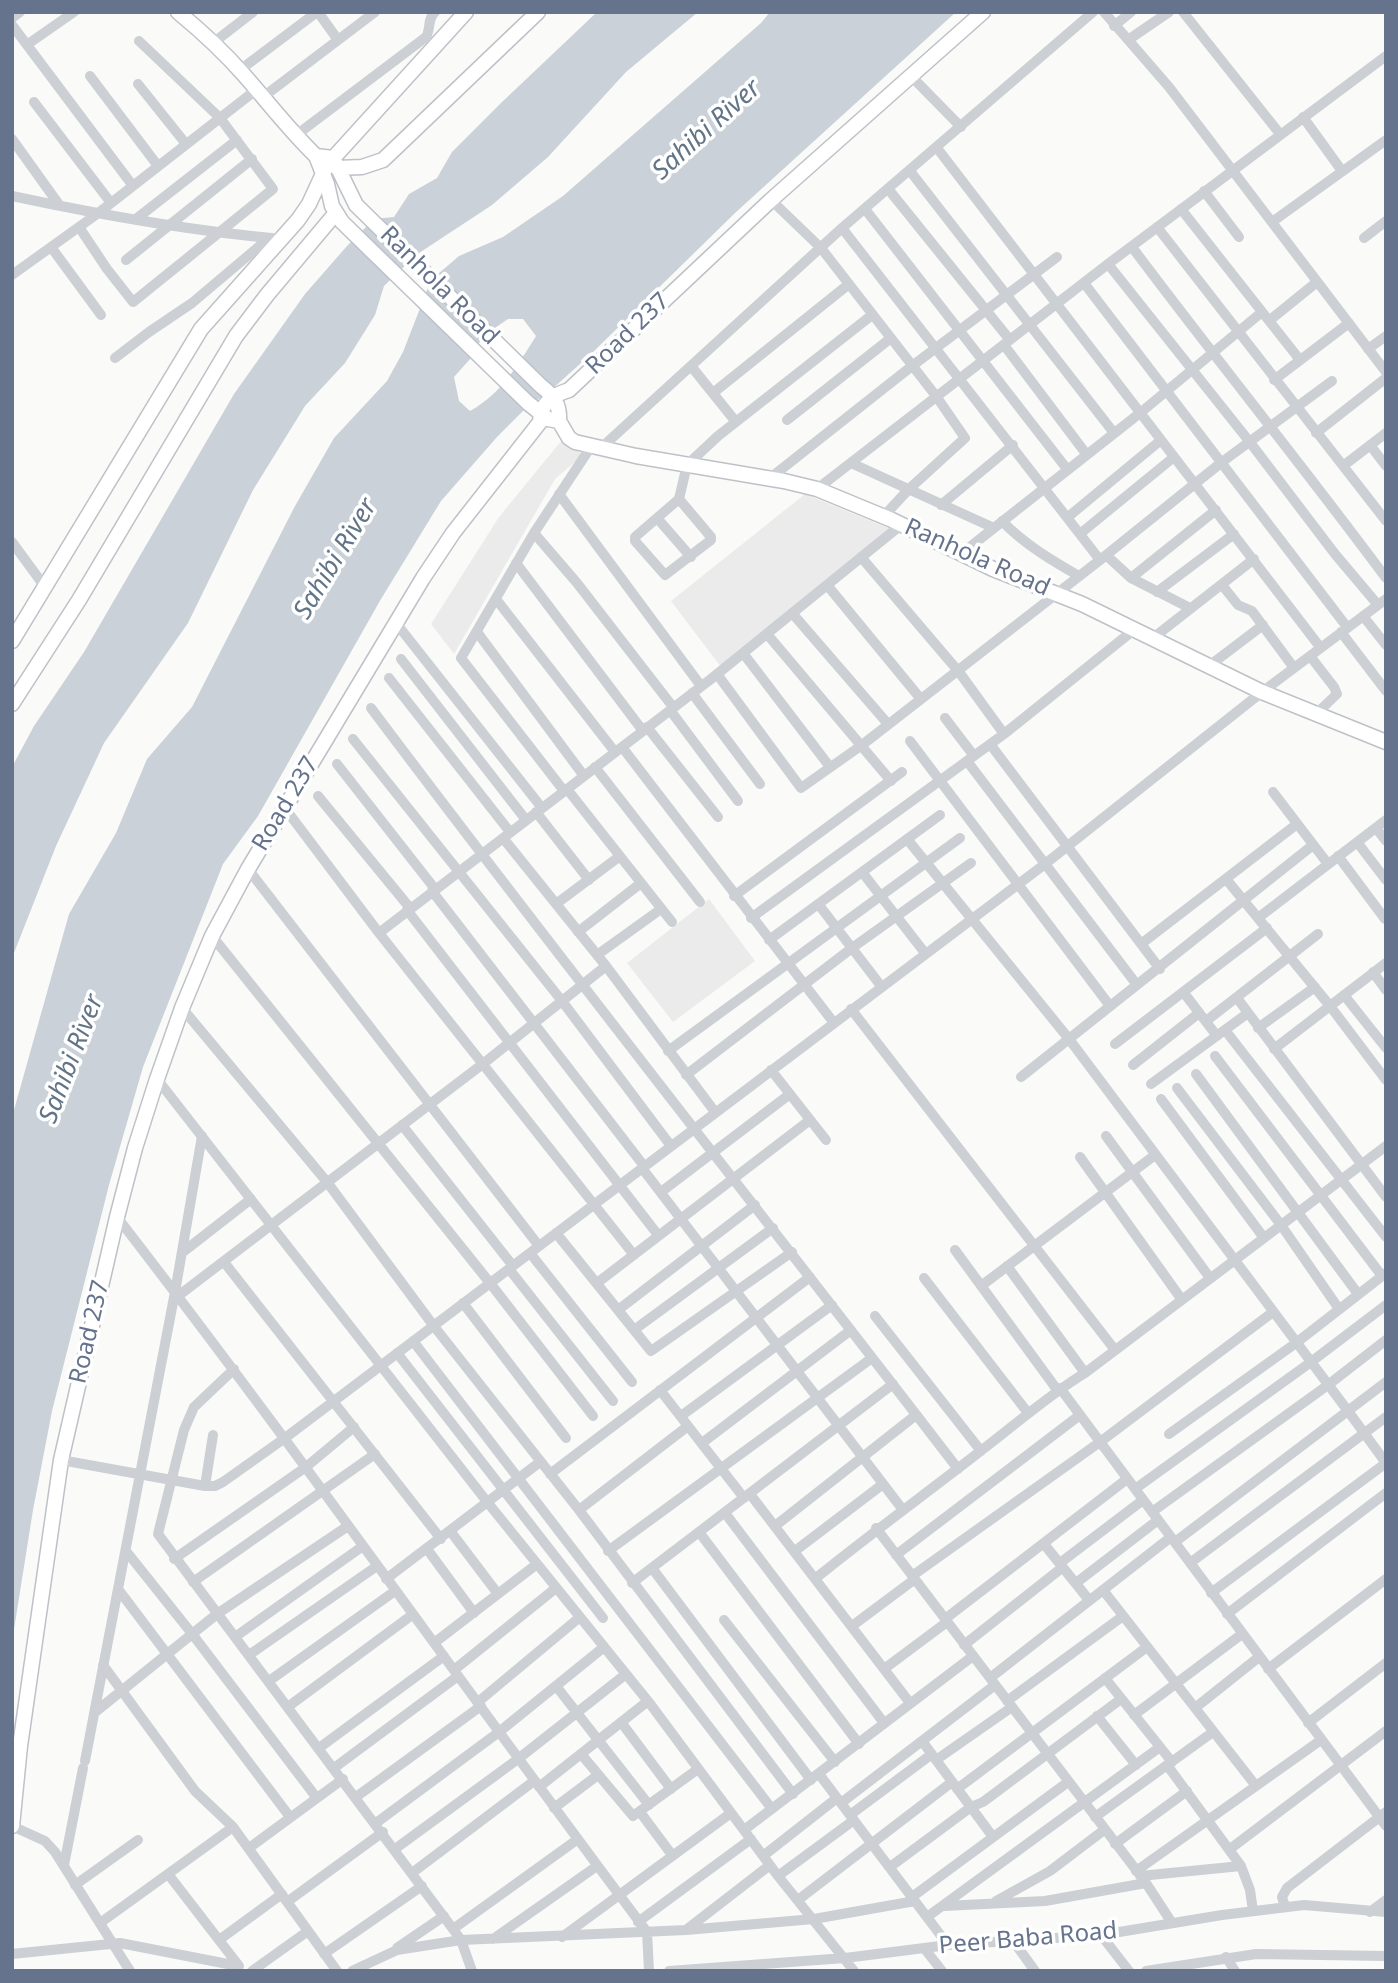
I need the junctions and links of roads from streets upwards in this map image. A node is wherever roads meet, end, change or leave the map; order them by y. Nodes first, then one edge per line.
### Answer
1 (20, 12) edge
2 (74, 12) edge
3 (253, 12) edge
4 (318, 12) edge
5 (375, 12) edge
6 (435, 12) edge
7 (466, 12) edge
8 (538, 12) edge
9 (983, 12) edge
10 (1093, 12) edge
11 (1104, 12) edge
12 (1131, 12) edge
13 (1170, 12) edge
14 (1183, 12) edge
15 (179, 13) edge
16 (12, 18) edge
17 (12, 26) edge
18 (1114, 26) junction
19 (338, 40) junction
20 (1128, 40) junction
21 (139, 41) dead end
22 (213, 43) junction
23 (28, 44) junction
24 (1386, 56) edge
25 (240, 70) junction
26 (90, 76) dead end
27 (911, 76) junction
28 (138, 84) dead end
29 (260, 93) junction
30 (34, 102) dead end
31 (1303, 117) junction
32 (220, 118) junction
33 (961, 127) junction
34 (1280, 134) junction
35 (295, 136) junction
36 (12, 139) edge
37 (237, 140) junction
38 (1386, 140) edge
39 (186, 144) junction
40 (937, 148) junction
41 (316, 156) junction
42 (251, 159) junction
43 (158, 166) junction
44 (1232, 170) junction
45 (910, 171) junction
46 (345, 172) junction
47 (1342, 172) junction
48 (325, 178) junction
49 (132, 186) junction
50 (889, 190) junction
51 (1204, 191) junction
52 (12, 196) edge
53 (771, 200) junction
54 (111, 203) junction
55 (60, 206) junction
56 (865, 209) junction
57 (1181, 209) junction
58 (97, 214) junction
59 (336, 214) junction
60 (136, 219) junction
61 (1386, 221) edge
62 (1272, 222) junction
63 (169, 225) junction
64 (79, 227) junction
65 (842, 228) junction
66 (1157, 228) junction
67 (221, 233) junction
68 (1239, 237) dead end
69 (275, 238) junction
70 (1364, 238) dead end
71 (51, 247) junction
72 (1132, 247) junction
73 (821, 248) junction
74 (1057, 257) dead end
75 (126, 260) dead end
76 (1108, 264) junction
77 (1034, 273) junction
78 (12, 275) edge
79 (1317, 282) junction
80 (1084, 283) junction
81 (849, 284) junction
82 (1006, 294) junction
83 (1057, 303) junction
84 (985, 311) junction
85 (101, 315) dead end
86 (873, 315) junction
87 (1266, 316) junction
88 (1349, 323) junction
89 (1030, 324) junction
90 (960, 331) junction
91 (1238, 332) junction
92 (1386, 336) edge
93 (891, 338) junction
94 (1007, 343) junction
95 (937, 348) junction
96 (1368, 349) junction
97 (1211, 353) junction
98 (115, 358) dead end
99 (1300, 360) junction
100 (982, 361) junction
101 (691, 366) junction
102 (912, 366) junction
103 (1192, 368) junction
104 (1386, 372) edge
105 (961, 378) junction
106 (1386, 378) edge
107 (1274, 380) junction
108 (1332, 381) dead end
109 (1166, 392) junction
110 (713, 393) junction
111 (553, 396) junction
112 (936, 396) junction
113 (534, 408) junction
114 (1297, 408) junction
115 (1140, 413) junction
116 (787, 420) dead end
117 (559, 421) junction
118 (736, 422) junction
119 (1270, 428) junction
120 (1114, 433) junction
121 (1316, 433) junction
122 (1386, 433) edge
123 (1161, 440) junction
124 (1250, 441) junction
125 (1013, 445) junction
126 (1370, 445) junction
127 (597, 447) junction
128 (1087, 455) junction
129 (1174, 457) junction
130 (1222, 462) junction
131 (851, 463) junction
132 (687, 465) junction
133 (1343, 466) junction
134 (1386, 466) edge
135 (1067, 469) junction
136 (769, 479) junction
137 (1195, 483) junction
138 (1045, 487) junction
139 (817, 489) junction
140 (908, 490) junction
141 (559, 494) junction
142 (679, 499) junction
143 (941, 505) junction
144 (1216, 510) junction
145 (883, 517) junction
146 (1068, 517) junction
147 (657, 518) junction
148 (1386, 522) edge
149 (901, 524) junction
150 (998, 524) junction
151 (534, 533) junction
152 (1080, 533) junction
153 (1234, 534) junction
154 (12, 541) edge
155 (961, 554) junction
156 (691, 557) junction
157 (862, 557) junction
158 (1103, 557) junction
159 (1254, 559) junction
160 (516, 564) junction
161 (1079, 576) junction
162 (1130, 578) junction
163 (1386, 578) edge
164 (1222, 584) junction
165 (827, 585) junction
166 (45, 587) junction
167 (1157, 592) junction
168 (1056, 594) junction
169 (496, 599) junction
170 (1382, 602) edge
171 (1190, 608) junction
172 (792, 613) junction
173 (1363, 615) junction
174 (396, 623) junction
175 (1263, 625) junction
176 (1135, 629) junction
177 (1344, 630) junction
178 (477, 632) junction
179 (767, 634) junction
180 (1153, 638) junction
181 (12, 641) edge
182 (1386, 645) edge
183 (1320, 647) junction
184 (743, 653) junction
185 (1310, 656) junction
186 (401, 659) dead end
187 (1209, 666) junction
188 (1294, 668) junction
189 (957, 670) junction
190 (717, 674) junction
191 (389, 678) dead end
192 (702, 686) junction
193 (1386, 691) edge
194 (1262, 692) junction
195 (692, 694) junction
196 (920, 698) junction
197 (12, 704) edge
198 (372, 708) dead end
199 (671, 709) junction
200 (1316, 714) junction
201 (945, 718) dead end
202 (888, 724) junction
203 (645, 729) junction
204 (1004, 734) junction
205 (353, 739) dead end
206 (910, 741) dead end
207 (1386, 742) edge
208 (990, 744) junction
209 (862, 745) junction
210 (618, 750) junction
211 (970, 758) junction
212 (337, 764) dead end
213 (595, 767) junction
214 (830, 767) junction
215 (902, 772) dead end
216 (584, 776) junction
217 (941, 780) junction
218 (891, 781) junction
219 (760, 784) dead end
220 (565, 790) junction
221 (1273, 792) dead end
222 (318, 796) dead end
223 (738, 801) dead end
224 (284, 807) junction
225 (539, 810) junction
226 (940, 816) dead end
227 (718, 817) dead end
228 (526, 820) junction
229 (1386, 820) edge
230 (1297, 824) junction
231 (1376, 828) junction
232 (507, 835) junction
233 (960, 838) dead end
234 (907, 839) junction
235 (1386, 841) edge
236 (1357, 842) junction
237 (1313, 845) junction
238 (1068, 846) junction
239 (481, 854) junction
240 (620, 856) junction
241 (1338, 856) junction
242 (926, 863) junction
243 (971, 863) dead end
244 (1045, 864) junction
245 (1328, 864) junction
246 (247, 869) junction
247 (459, 871) junction
248 (862, 872) junction
249 (1226, 878) junction
250 (589, 880) junction
251 (1386, 880) edge
252 (641, 883) junction
253 (943, 883) junction
254 (1019, 883) junction
255 (433, 890) junction
256 (734, 895) junction
257 (881, 896) junction
258 (1244, 899) junction
259 (699, 902) dead end
260 (556, 904) junction
261 (818, 905) junction
262 (409, 909) junction
263 (661, 909) junction
264 (896, 915) junction
265 (751, 918) junction
266 (1258, 918) junction
267 (972, 919) junction
268 (1385, 919) edge
269 (672, 922) dead end
270 (1267, 928) junction
271 (837, 929) junction
272 (578, 932) junction
273 (379, 933) junction
274 (1318, 934) dead end
275 (212, 936) junction
276 (769, 940) junction
277 (1141, 944) junction
278 (852, 948) junction
279 (925, 953) junction
280 (597, 955) junction
281 (1289, 956) junction
282 (1386, 962) edge
283 (788, 965) junction
284 (606, 966) junction
285 (1160, 969) junction
286 (1373, 972) junction
287 (583, 984) junction
288 (805, 985) junction
289 (1137, 985) junction
290 (881, 986) junction
291 (1315, 987) junction
292 (1386, 990) edge
293 (1184, 993) junction
294 (1344, 995) junction
295 (1237, 998) junction
296 (562, 1001) junction
297 (1110, 1006) junction
298 (1330, 1006) junction
299 (182, 1008) junction
300 (851, 1009) junction
301 (1248, 1013) junction
302 (1202, 1017) junction
303 (534, 1023) junction
304 (834, 1023) junction
305 (1258, 1028) junction
306 (1221, 1033) junction
307 (1069, 1039) junction
308 (509, 1043) junction
309 (1115, 1044) dead end
310 (1386, 1048) edge
311 (1274, 1049) junction
312 (667, 1051) junction
313 (1215, 1056) dead end
314 (484, 1063) junction
315 (1133, 1065) dead end
316 (771, 1070) junction
317 (1196, 1074) dead end
318 (686, 1075) junction
319 (1021, 1077) dead end
320 (157, 1079) junction
321 (1386, 1080) edge
322 (1151, 1084) dead end
323 (1177, 1088) dead end
324 (790, 1094) junction
325 (1161, 1099) dead end
326 (429, 1103) junction
327 (715, 1112) junction
328 (810, 1119) junction
329 (402, 1125) junction
330 (695, 1128) junction
331 (202, 1136) junction
332 (1106, 1136) dead end
333 (826, 1140) dead end
334 (377, 1144) junction
335 (670, 1146) junction
336 (1385, 1147) edge
337 (713, 1152) junction
338 (1155, 1155) junction
339 (1080, 1157) dead end
340 (1361, 1164) junction
341 (643, 1167) junction
342 (1133, 1173) junction
343 (733, 1178) junction
344 (1342, 1179) junction
345 (327, 1182) junction
346 (619, 1185) junction
347 (661, 1192) junction
348 (1107, 1193) junction
349 (1320, 1196) junction
350 (1386, 1198) edge
351 (251, 1199) junction
352 (593, 1205) junction
353 (755, 1205) junction
354 (1299, 1212) junction
355 (117, 1217) junction
356 (681, 1219) junction
357 (1281, 1225) junction
358 (272, 1226) junction
359 (773, 1228) junction
360 (556, 1233) junction
361 (658, 1236) junction
362 (1386, 1237) edge
363 (1264, 1238) junction
364 (1036, 1245) junction
365 (702, 1246) junction
366 (534, 1249) junction
367 (955, 1250) dead end
368 (183, 1252) junction
369 (792, 1252) junction
370 (634, 1255) junction
371 (1234, 1261) junction
372 (224, 1262) junction
373 (1007, 1266) junction
374 (511, 1267) junction
375 (719, 1268) junction
376 (1384, 1275) edge
377 (810, 1277) junction
378 (924, 1278) dead end
379 (1210, 1278) junction
380 (490, 1283) junction
381 (597, 1283) junction
382 (981, 1286) junction
383 (736, 1291) junction
384 (177, 1294) junction
385 (1359, 1294) junction
386 (1182, 1300) junction
387 (463, 1303) junction
388 (1386, 1304) edge
389 (832, 1305) junction
390 (1339, 1309) junction
391 (618, 1310) junction
392 (1273, 1312) junction
393 (875, 1316) dead end
394 (757, 1317) junction
395 (433, 1325) junction
396 (634, 1329) junction
397 (851, 1330) junction
398 (1386, 1340) edge
399 (413, 1341) junction
400 (1296, 1343) junction
401 (777, 1345) junction
402 (1115, 1350) junction
403 (397, 1353) junction
404 (872, 1358) junction
405 (1311, 1362) junction
406 (382, 1365) junction
407 (234, 1369) junction
408 (797, 1371) junction
409 (1085, 1373) junction
410 (632, 1382) dead end
411 (1386, 1382) edge
412 (892, 1384) junction
413 (1328, 1385) junction
414 (660, 1390) junction
415 (1059, 1390) junction
416 (817, 1397) junction
417 (334, 1401) junction
418 (613, 1401) dead end
419 (1348, 1411) junction
420 (1028, 1413) junction
421 (916, 1415) junction
422 (1080, 1415) junction
423 (593, 1416) dead end
424 (1386, 1417) edge
425 (685, 1421) junction
426 (839, 1426) junction
427 (354, 1427) junction
428 (1364, 1433) junction
429 (1169, 1434) dead end
430 (213, 1435) dead end
431 (285, 1438) junction
432 (566, 1438) dead end
433 (1100, 1442) junction
434 (702, 1443) junction
435 (981, 1451) junction
436 (375, 1454) junction
437 (862, 1457) junction
438 (61, 1460) junction
439 (540, 1462) junction
440 (1386, 1463) edge
441 (306, 1466) junction
442 (721, 1468) junction
443 (958, 1469) junction
444 (550, 1474) junction
445 (141, 1475) junction
446 (521, 1479) junction
447 (1127, 1479) junction
448 (173, 1480) junction
449 (883, 1484) junction
450 (205, 1486) junction
451 (1135, 1489) junction
452 (505, 1490) junction
453 (323, 1491) junction
454 (1386, 1493) edge
455 (747, 1496) junction
456 (1143, 1500) junction
457 (488, 1503) junction
458 (579, 1510) junction
459 (903, 1510) junction
460 (725, 1513) junction
461 (1155, 1516) junction
462 (348, 1525) junction
463 (775, 1526) junction
464 (876, 1528) junction
465 (451, 1532) junction
466 (699, 1532) junction
467 (441, 1539) junction
468 (1173, 1539) junction
469 (1044, 1544) junction
470 (363, 1546) junction
471 (427, 1549) junction
472 (126, 1551) junction
473 (608, 1551) junction
474 (795, 1551) junction
475 (896, 1555) junction
476 (174, 1559) junction
477 (1190, 1563) junction
478 (537, 1564) junction
479 (1061, 1565) junction
480 (377, 1566) junction
481 (652, 1569) junction
482 (816, 1578) junction
483 (914, 1578) junction
484 (386, 1579) junction
485 (1386, 1580) edge
486 (193, 1582) junction
487 (632, 1583) junction
488 (1076, 1583) junction
489 (118, 1588) junction
490 (556, 1588) junction
491 (1103, 1590) junction
492 (395, 1591) junction
493 (1212, 1593) junction
494 (498, 1594) junction
495 (1089, 1600) junction
496 (474, 1613) junction
497 (217, 1614) junction
498 (1227, 1614) junction
499 (412, 1615) junction
500 (1123, 1616) junction
501 (580, 1618) junction
502 (603, 1618) dead end
503 (724, 1620) dead end
504 (946, 1620) junction
505 (852, 1626) junction
506 (1242, 1634) junction
507 (193, 1635) junction
508 (234, 1637) junction
509 (434, 1643) junction
510 (964, 1645) junction
511 (604, 1647) junction
512 (1147, 1647) junction
513 (249, 1655) junction
514 (167, 1656) junction
515 (444, 1656) junction
516 (973, 1656) junction
517 (1259, 1657) junction
518 (1386, 1663) edge
519 (103, 1665) junction
520 (1268, 1669) junction
521 (884, 1670) junction
522 (456, 1673) junction
523 (626, 1674) junction
524 (1105, 1678) junction
525 (269, 1681) junction
526 (993, 1682) junction
527 (1176, 1684) junction
528 (556, 1686) junction
529 (122, 1691) junction
530 (1121, 1699) junction
531 (648, 1701) junction
532 (910, 1703) junction
533 (479, 1704) junction
534 (1009, 1704) junction
535 (289, 1706) junction
536 (1195, 1708) junction
537 (578, 1712) junction
538 (94, 1713) junction
539 (1134, 1715) junction
540 (1097, 1716) junction
541 (621, 1722) junction
542 (884, 1723) junction
543 (1308, 1723) junction
544 (1213, 1731) junction
545 (1386, 1731) edge
546 (499, 1732) junction
547 (1032, 1733) junction
548 (599, 1739) junction
549 (1321, 1740) junction
550 (922, 1741) junction
551 (859, 1744) junction
552 (1160, 1747) junction
553 (319, 1748) junction
554 (1047, 1753) junction
555 (581, 1754) junction
556 (934, 1757) junction
557 (518, 1759) junction
558 (835, 1762) junction
559 (1169, 1763) junction
560 (1136, 1765) junction
561 (1341, 1766) junction
562 (334, 1768) junction
563 (698, 1769) junction
564 (598, 1775) junction
565 (815, 1777) junction
566 (342, 1779) junction
567 (1068, 1782) junction
568 (536, 1784) junction
569 (954, 1785) junction
570 (1256, 1786) junction
571 (671, 1789) junction
572 (1187, 1791) junction
573 (793, 1794) junction
574 (316, 1797) junction
575 (356, 1797) junction
576 (839, 1801) junction
577 (1085, 1803) junction
578 (971, 1807) junction
579 (554, 1808) junction
580 (645, 1809) junction
581 (772, 1809) junction
582 (731, 1813) junction
583 (290, 1817) junction
584 (1095, 1817) junction
585 (852, 1818) junction
586 (1383, 1818) edge
587 (1209, 1819) junction
588 (12, 1826) edge
589 (233, 1827) junction
590 (379, 1828) junction
591 (1104, 1830) junction
592 (747, 1835) junction
593 (993, 1837) junction
594 (578, 1839) junction
595 (138, 1840) dead end
596 (872, 1844) junction
597 (1115, 1844) junction
598 (249, 1849) junction
599 (395, 1849) junction
600 (1230, 1849) junction
601 (673, 1855) junction
602 (767, 1860) junction
603 (64, 1865) junction
604 (597, 1866) junction
605 (1241, 1866) junction
606 (890, 1867) junction
607 (412, 1873) junction
608 (168, 1874) junction
609 (778, 1877) junction
610 (1140, 1877) junction
611 (75, 1885) junction
612 (422, 1886) junction
613 (618, 1894) junction
614 (284, 1898) junction
615 (913, 1899) junction
616 (798, 1900) junction
617 (1386, 1900) edge
618 (994, 1902) junction
619 (943, 1906) junction
620 (1284, 1907) junction
621 (1253, 1911) junction
622 (1370, 1912) junction
623 (1386, 1912) edge
624 (444, 1916) junction
625 (927, 1917) junction
626 (814, 1919) junction
627 (638, 1922) junction
628 (100, 1923) junction
629 (1172, 1923) junction
630 (453, 1929) junction
631 (686, 1930) junction
632 (308, 1931) junction
633 (646, 1933) junction
634 (1101, 1935) junction
635 (562, 1937) junction
636 (493, 1939) junction
637 (219, 1940) junction
638 (461, 1940) junction
639 (1014, 1942) junction
640 (113, 1944) junction
641 (948, 1945) junction
642 (925, 1948) junction
643 (12, 1954) edge
644 (324, 1954) junction
645 (386, 1955) junction
646 (1386, 1956) edge
647 (1226, 1957) junction
648 (845, 1958) junction
649 (794, 1961) junction
650 (1212, 1961) junction
651 (771, 1967) edge
652 (240, 1968) edge
653 (726, 1968) edge
654 (687, 1970) edge
655 (130, 1971) edge
656 (252, 1971) edge
657 (337, 1971) edge
658 (352, 1971) edge
659 (472, 1971) edge
660 (649, 1971) edge
661 (669, 1971) edge
662 (802, 1971) edge
663 (855, 1971) edge
664 (942, 1971) edge
665 (1035, 1971) edge
666 (1129, 1971) edge
667 (1146, 1971) edge
668 (1198, 1971) edge
669 (1235, 1971) edge

1 - 16 street
2 - 23 street
3 - 22 street
4 - 19 street
4 - 25 street
5 - 19 street
6 - 35 street
7 - 46 street
8 - 46 street
9 - 27 street, Road 237
10 - 33 street
11 - 18 street
12 - 18 street
13 - 20 street
14 - 34 street
15 - 22 street
17 - 23 street
18 - 20 street
19 - 29 street
20 - 44 street
21 - 32 street
22 - 25 street
23 - 49 street
24 - 31 street
25 - 29 street
26 - 43 street
27 - 33 street
27 - 53 street, Road 237
28 - 39 street
29 - 32 street
29 - 35 street
30 - 54 street
31 - 34 street
31 - 47 street
32 - 37 street
32 - 39 street
33 - 40 street
34 - 44 street
35 - 41 street
36 - 55 street
37 - 42 street
37 - 60 street
38 - 47 street
39 - 43 street
40 - 45 street
40 - 77 street
41 - 46 street
41 - 48 street
42 - 63 street
42 - 67 street
43 - 49 street
44 - 51 street
44 - 62 street
45 - 50 street
45 - 82 street
46 - 48 street
46 - 111 street, Ranhola Road
47 - 62 street
48 - 59 street
48 - 69 street
49 - 54 street
50 - 56 street
50 - 84 street
51 - 57 street
51 - 68 street
52 - 55 street
53 - 73 street
53 - 111 street, Road 237
54 - 58 street
55 - 58 street
56 - 65 street
56 - 90 street
57 - 66 street
57 - 87 street
58 - 60 street
58 - 64 street
59 - 113 street, Ranhola Road
59 - 197 street
60 - 63 street
61 - 70 street
62 - 79 street
63 - 67 street
63 - 75 street
64 - 67 street
64 - 71 street
65 - 73 street
65 - 95 street
66 - 72 street
66 - 91 street
67 - 69 street
69 - 98 street
69 - 166 street
71 - 78 street
71 - 85 street
72 - 76 street
72 - 97 street
73 - 81 street
73 - 101 street
74 - 77 street
76 - 80 street
76 - 103 street
77 - 82 street
77 - 83 street
79 - 87 street
79 - 88 street
80 - 83 street
80 - 109 street
81 - 86 street
81 - 110 street
82 - 84 street
82 - 89 street
83 - 89 street
83 - 115 street
84 - 90 street
84 - 94 street
86 - 93 street
86 - 118 street
87 - 91 street
87 - 99 street
88 - 96 street
88 - 99 street
89 - 94 street
89 - 120 street
90 - 95 street
90 - 100 street
91 - 97 street
91 - 107 street
92 - 96 street
93 - 102 street
93 - 116 street
94 - 100 street
94 - 128 street
95 - 102 street
95 - 105 street
96 - 104 street
97 - 103 street
97 - 119 street
99 - 107 street
100 - 105 street
100 - 135 street
101 - 110 street
101 - 127 street
102 - 112 street
102 - 136 street
103 - 109 street
103 - 124 street
105 - 112 street
105 - 125 street
106 - 121 street
107 - 114 street
108 - 114 street
109 - 115 street
109 - 130 street
110 - 118 street
111 - 113 street, Road 237
111 - 117 street
112 - 131 street
112 - 140 street
113 - 117 street, Ranhola Road
113 - 174 street, Road 237
114 - 119 street
114 - 121 street
115 - 120 street
115 - 123 street
117 - 127 street, Ranhola Road
118 - 132 street
119 - 124 street
119 - 163 street
120 - 128 street
121 - 133 street
122 - 126 street
123 - 129 street
123 - 146 street
124 - 130 street
124 - 170 street
125 - 138 street
125 - 143 street
126 - 133 street
126 - 134 street
127 - 132 street, Ranhola Road
127 - 141 street
128 - 135 street
129 - 137 street
129 - 152 street
130 - 137 street
130 - 177 street
131 - 139 street
131 - 140 street
132 - 136 street, Ranhola Road
132 - 142 street
133 - 148 street
135 - 138 street
136 - 139 street, Ranhola Road
137 - 144 street
137 - 158 street
138 - 146 street
138 - 150 street
139 - 145 street, Ranhola Road
140 - 143 street
140 - 145 street
141 - 151 street
141 - 192 street
142 - 147 street
142 - 156 street
143 - 150 street
144 - 153 street
144 - 162 street
145 - 149 street, Ranhola Road
146 - 152 street
147 - 156 street
147 - 156 street
149 - 155 street, Ranhola Road
149 - 157 street
150 - 155 street
150 - 161 street
151 - 160 street
151 - 199 street
152 - 158 street
153 - 159 street
153 - 167 street
154 - 166 street
155 - 168 street, Ranhola Road
157 - 165 street
157 - 189 street
158 - 161 street
158 - 162 street
159 - 164 street
159 - 183 street
160 - 169 street
160 - 203 street
161 - 168 street
162 - 167 street
164 - 171 street
164 - 175 street
165 - 172 street
165 - 196 street
166 - 181 street
167 - 171 street
168 - 176 street, Ranhola Road
168 - 189 street
169 - 178 street
169 - 210 street
170 - 173 street
171 - 180 street
172 - 179 street
172 - 202 street
173 - 177 street
173 - 182 street
174 - 224 street, Road 237
174 - 225 street
175 - 187 street
175 - 188 street
176 - 180 street, Ranhola Road
176 - 204 street
177 - 183 street
177 - 193 street
178 - 216 street
178 - 220 street
179 - 184 street
179 - 209 street
180 - 187 street, Ranhola Road
183 - 185 street
184 - 190 street
184 - 214 street
185 - 188 street
185 - 200 street
186 - 228 street
187 - 194 street, Ranhola Road
188 - 194 street
189 - 196 street
189 - 204 street
190 - 192 street
190 - 214 street
191 - 232 street
192 - 195 street
194 - 200 street, Ranhola Road
194 - 238 street
195 - 199 street
195 - 219 street
196 - 202 street
198 - 239 street
199 - 203 street
199 - 223 street
200 - 207 street, Ranhola Road
201 - 211 street
202 - 209 street
203 - 210 street
203 - 227 street
204 - 208 street
205 - 247 street
206 - 217 street
208 - 211 street
208 - 238 street
209 - 214 street
209 - 218 street
210 - 213 street
210 - 256 street
211 - 217 street
211 - 244 street
212 - 255 street
213 - 216 street
213 - 259 street
215 - 218 street
216 - 220 street
217 - 254 street
217 - 265 street
218 - 256 street
220 - 225 street
220 - 240 street
221 - 230 street
222 - 262 street
224 - 246 street, Road 237
224 - 273 street
225 - 228 street
225 - 250 street
226 - 234 street
228 - 232 street
229 - 231 street
230 - 237 street
230 - 249 street
231 - 235 street
231 - 236 street
232 - 239 street
232 - 260 street
233 - 242 street
234 - 242 street
234 - 248 street
236 - 241 street
236 - 251 street
237 - 245 street
237 - 258 street
238 - 244 street
238 - 277 street
239 - 247 street
239 - 287 street
240 - 250 street
240 - 252 street
241 - 245 street
241 - 268 street
242 - 253 street
242 - 257 street
243 - 253 street
244 - 254 street
244 - 289 street
245 - 266 street
246 - 275 street, Road 237
246 - 326 street
247 - 255 street
247 - 296 street
248 - 257 street
248 - 261 street
249 - 258 street
249 - 277 street
250 - 260 street
252 - 263 street
252 - 272 street
253 - 264 street
253 - 267 street
254 - 267 street
254 - 297 street
255 - 262 street
255 - 303 street
256 - 265 street
257 - 264 street
257 - 271 street
258 - 266 street
258 - 285 street
260 - 272 street
261 - 271 street
261 - 276 street
262 - 273 street
262 - 308 street
263 - 269 street
263 - 280 street
264 - 278 street
264 - 279 street
265 - 276 street
266 - 270 street
267 - 279 street
267 - 307 street
270 - 281 street
270 - 293 street
271 - 278 street
271 - 283 street
272 - 280 street
273 - 314 street
274 - 281 street
275 - 299 street, Road 237
275 - 334 street
276 - 283 street
277 - 285 street
278 - 288 street
278 - 290 street
279 - 290 street
280 - 284 street
281 - 291 street
281 - 295 street
282 - 286 street
283 - 288 street
283 - 312 street
284 - 287 street
284 - 312 street
285 - 289 street
286 - 292 street
286 - 294 street
287 - 296 street
287 - 330 street
288 - 304 street
288 - 318 street
289 - 297 street
290 - 300 street
291 - 298 street
291 - 305 street
293 - 302 street
293 - 309 street
294 - 298 street
294 - 310 street
295 - 301 street
295 - 302 street
296 - 303 street
296 - 335 street
297 - 307 street
298 - 311 street
298 - 321 street
299 - 320 street, Road 237
299 - 345 street
300 - 304 street
300 - 364 street
301 - 305 street
301 - 306 street
302 - 306 street
302 - 315 street
303 - 308 street
303 - 341 street
304 - 316 street
305 - 311 street
306 - 322 street
306 - 344 street
307 - 319 street
307 - 338 street
308 - 314 street
308 - 346 street
311 - 340 street
312 - 318 street
313 - 349 street
314 - 326 street
314 - 352 street
316 - 324 street
316 - 327 street
317 - 354 street
318 - 327 street
320 - 331 street
320 - 355 street, Road 237
323 - 357 street
324 - 328 street
324 - 337 street
325 - 363 street
326 - 329 street
326 - 366 street
327 - 330 street
328 - 333 street
328 - 343 street
329 - 334 street
329 - 374 street
330 - 335 street
330 - 337 street
331 - 351 street
331 - 368 street
332 - 342 street
334 - 345 street
334 - 380 street
335 - 341 street
336 - 340 street
337 - 343 street
337 - 347 street
338 - 342 street
338 - 371 street
339 - 348 street
340 - 344 street
340 - 350 street
341 - 346 street
341 - 347 street
342 - 348 street
342 - 379 street
343 - 353 street
343 - 356 street
344 - 349 street
344 - 362 street
345 - 358 street
345 - 395 street
346 - 352 street
346 - 361 street
347 - 356 street
348 - 364 street
348 - 386 street
349 - 354 street
349 - 376 street
351 - 358 street
351 - 368 street
352 - 360 street
352 - 370 street
353 - 359 street
353 - 365 street
354 - 357 street
354 - 385 street
355 - 384 street
355 - 438 street, Road 237
356 - 361 street
356 - 365 street
357 - 363 street
357 - 390 street
358 - 372 street
358 - 406 street
359 - 369 street
359 - 375 street
360 - 366 street
360 - 381 street
361 - 370 street
363 - 371 street
364 - 373 street
364 - 402 street
365 - 375 street
365 - 391 street
366 - 374 street
366 - 410 street
367 - 382 street
368 - 384 street
369 - 377 street
369 - 383 street
370 - 381 street
371 - 379 street
371 - 392 street
372 - 384 street
372 - 417 street
373 - 382 street
373 - 409 street
374 - 380 street
374 - 418 street
375 - 383 street
375 - 396 street
376 - 385 street
377 - 389 street
377 - 394 street
378 - 420 street
379 - 386 street
380 - 387 street
380 - 423 street
381 - 391 street
382 - 415 street
383 - 394 street
383 - 396 street
384 - 407 street
384 - 445 street
385 - 390 street
386 - 402 street
387 - 395 street
387 - 432 street
388 - 405 street
389 - 397 street
389 - 401 street
390 - 400 street
391 - 396 street
392 - 400 street
392 - 433 street
393 - 435 street
394 - 401 street
394 - 414 street
395 - 399 street
395 - 439 street
397 - 404 street
397 - 408 street
398 - 413 street
399 - 403 street
399 - 446 street
400 - 405 street
400 - 429 street
401 - 408 street
401 - 425 street
402 - 409 street
403 - 406 street
403 - 452 street
404 - 412 street
404 - 416 street
405 - 413 street
405 - 451 street
406 - 417 street
406 - 457 street
407 - 431 street
407 - 448 street
408 - 416 street
408 - 434 street
409 - 415 street
411 - 419 street
412 - 421 street
412 - 426 street
413 - 419 street
413 - 461 street
414 - 425 street
414 - 444 street
415 - 420 street
415 - 422 street
416 - 426 street
416 - 442 street
417 - 427 street
417 - 431 street
419 - 428 street
419 - 468 street
420 - 435 street
421 - 437 street
421 - 443 street
422 - 433 street
422 - 475 street
424 - 428 street
425 - 434 street
425 - 458 street
426 - 437 street
426 - 455 street
427 - 436 street
427 - 441 street
428 - 440 street
428 - 477 street
430 - 450 street
431 - 441 street
431 - 450 street
433 - 447 street
433 - 483 street
434 - 442 street
435 - 443 street
436 - 453 street
436 - 467 street
437 - 449 street
437 - 463 street
438 - 445 street
438 - 588 street, Road 237
439 - 444 street
439 - 446 street
440 - 493 street
441 - 453 street
441 - 476 street
442 - 455 street
442 - 473 street
443 - 459 street
444 - 458 street
445 - 448 street
445 - 472 street
446 - 452 street
446 - 581 street
447 - 451 street
447 - 469 street
448 - 450 street
448 - 476 street
449 - 459 street
449 - 474 street
451 - 456 street
452 - 457 street
452 - 502 street
453 - 462 street
453 - 486 street
454 - 498 street
455 - 460 street
455 - 463 street
456 - 461 street
456 - 479 street
457 - 465 street
457 - 478 street
458 - 473 street
459 - 464 street
460 - 466 street
460 - 542 street
461 - 468 street
461 - 488 street
462 - 470 street
462 - 497 street
463 - 474 street
464 - 475 street
464 - 482 street
465 - 467 street
465 - 494 street
466 - 481 street
466 - 551 street
467 - 471 street
468 - 477 street
468 - 491 street
469 - 479 street
469 - 504 street
470 - 480 street
470 - 508 street
471 - 484 street
471 - 496 street
472 - 489 street
472 - 507 street
473 - 487 street
474 - 482 street
475 - 483 street
476 - 486 street
477 - 493 street
478 - 490 street
478 - 494 street
479 - 488 street
479 - 510 street
480 - 484 street
480 - 513 street
481 - 487 street
481 - 565 street
482 - 505 street
483 - 504 street
483 - 505 street
484 - 492 street
485 - 520 street
486 - 497 street
487 - 573 street
488 - 495 street
489 - 514 street
489 - 519 street
490 - 501 street
490 - 522 street
491 - 495 street
491 - 500 street
492 - 499 street
492 - 525 street
493 - 498 street
494 - 496 street
495 - 526 street
496 - 509 street
497 - 507 street
497 - 508 street
498 - 506 street
499 - 509 street
499 - 535 street
500 - 512 street
500 - 534 street
501 - 511 street
501 - 533 street
503 - 558 street
504 - 510 street
504 - 521 street
505 - 521 street
506 - 517 street
506 - 527 street
507 - 514 street
507 - 574 street
508 - 513 street
509 - 515 street
510 - 516 street
511 - 523 street
511 - 528 street
512 - 524 street
512 - 527 street
513 - 525 street
514 - 529 street
514 - 583 street
515 - 522 street
515 - 553 street
516 - 526 street
516 - 532 street
517 - 520 street
517 - 536 street
518 - 543 street
519 - 529 street
519 - 538 street
520 - 543 street
521 - 532 street
522 - 533 street
522 - 562 street
523 - 531 street
523 - 537 street
524 - 530 street
524 - 547 street
525 - 535 street
526 - 534 street
526 - 550 street
527 - 536 street
527 - 539 street
528 - 537 street
528 - 546 street
529 - 538 street
529 - 589 street
530 - 539 street
530 - 540 street
531 - 541 street
531 - 563 street
532 - 542 street
533 - 546 street
533 - 575 street
534 - 547 street
534 - 556 street
535 - 553 street
536 - 544 street
537 - 548 street
537 - 557 street
538 - 603 street
539 - 552 street
540 - 554 street
540 - 560 street
541 - 548 street
541 - 571 street
542 - 551 street
543 - 549 street
544 - 559 street
544 - 570 street
545 - 561 street
546 - 557 street
546 - 590 street
547 - 554 street
547 - 569 street
548 - 555 street
548 - 580 street
549 - 561 street
549 - 570 street
550 - 556 street
550 - 576 street
551 - 558 street
552 - 559 street
552 - 560 street
553 - 562 street
554 - 567 street
554 - 578 street
555 - 564 street
555 - 568 street
556 - 569 street
556 - 585 street
557 - 568 street
557 - 599 street
558 - 565 street
559 - 572 street
559 - 584 street
560 - 577 street
561 - 586 street
561 - 600 street
562 - 566 street
563 - 571 street
563 - 582 street
564 - 579 street
564 - 580 street
565 - 573 street
565 - 576 street
566 - 574 street
566 - 575 street
567 - 577 street
567 - 593 street
568 - 579 street
568 - 607 street
569 - 578 street
569 - 596 street
570 - 587 street
571 - 580 street
572 - 587 street
572 - 597 street
573 - 581 street
574 - 583 street
575 - 590 street
576 - 585 street
576 - 602 street
577 - 584 street
577 - 619 street
578 - 593 street
578 - 606 street
579 - 594 street
580 - 601 street
581 - 592 street
582 - 592 street
582 - 601 street
583 - 598 street
584 - 591 street
585 - 596 street
585 - 609 street
586 - 620 street
587 - 600 street
587 - 610 street
588 - 603 street
589 - 598 street
589 - 608 street
590 - 599 street
590 - 614 street
591 - 597 street
591 - 618 street
592 - 602 street
592 - 627 street
593 - 615 street
594 - 604 street
594 - 630 street
595 - 611 street
596 - 606 street
596 - 616 street
597 - 610 street
598 - 614 street
599 - 607 street
600 - 605 street
601 - 613 street
602 - 609 street
602 - 631 street
603 - 611 street
604 - 613 street
604 - 636 street
605 - 610 street
605 - 621 street
606 - 615 street
607 - 612 street
608 - 628 street
608 - 637 street
609 - 616 street
610 - 618 street
610 - 629 street
611 - 628 street
612 - 624 street
612 - 644 street
613 - 627 street
613 - 635 street
614 - 632 street
614 - 637 street
615 - 625 street
615 - 626 street
616 - 626 street
617 - 622 street
618 - 619 street
619 - 625 street
620 - 621 street, Peer Baba Road
620 - 622 street, Peer Baba Road
621 - 629 street, Peer Baba Road
622 - 623 street, Peer Baba Road
624 - 630 street
624 - 645 street
625 - 641 street
626 - 631 street
626 - 648 street
627 - 633 street
628 - 640 street
629 - 634 street, Peer Baba Road
630 - 638 street
631 - 633 street
632 - 644 street
632 - 656 street
633 - 635 street
633 - 660 street
634 - 639 street, Peer Baba Road
634 - 666 street
635 - 636 street
636 - 638 street
637 - 652 street
638 - 645 street
638 - 659 street
639 - 641 street, Peer Baba Road
639 - 665 street
640 - 643 street
640 - 652 street
640 - 655 street
641 - 642 street, Peer Baba Road
642 - 648 street, Peer Baba Road
642 - 664 street
644 - 657 street
645 - 658 street
646 - 647 street
647 - 650 street
647 - 669 street
648 - 649 street, Peer Baba Road
648 - 663 street
649 - 651 street, Peer Baba Road
649 - 662 street
650 - 667 street
650 - 668 street
651 - 653 street, Peer Baba Road
653 - 654 street, Peer Baba Road
654 - 661 street, Peer Baba Road

